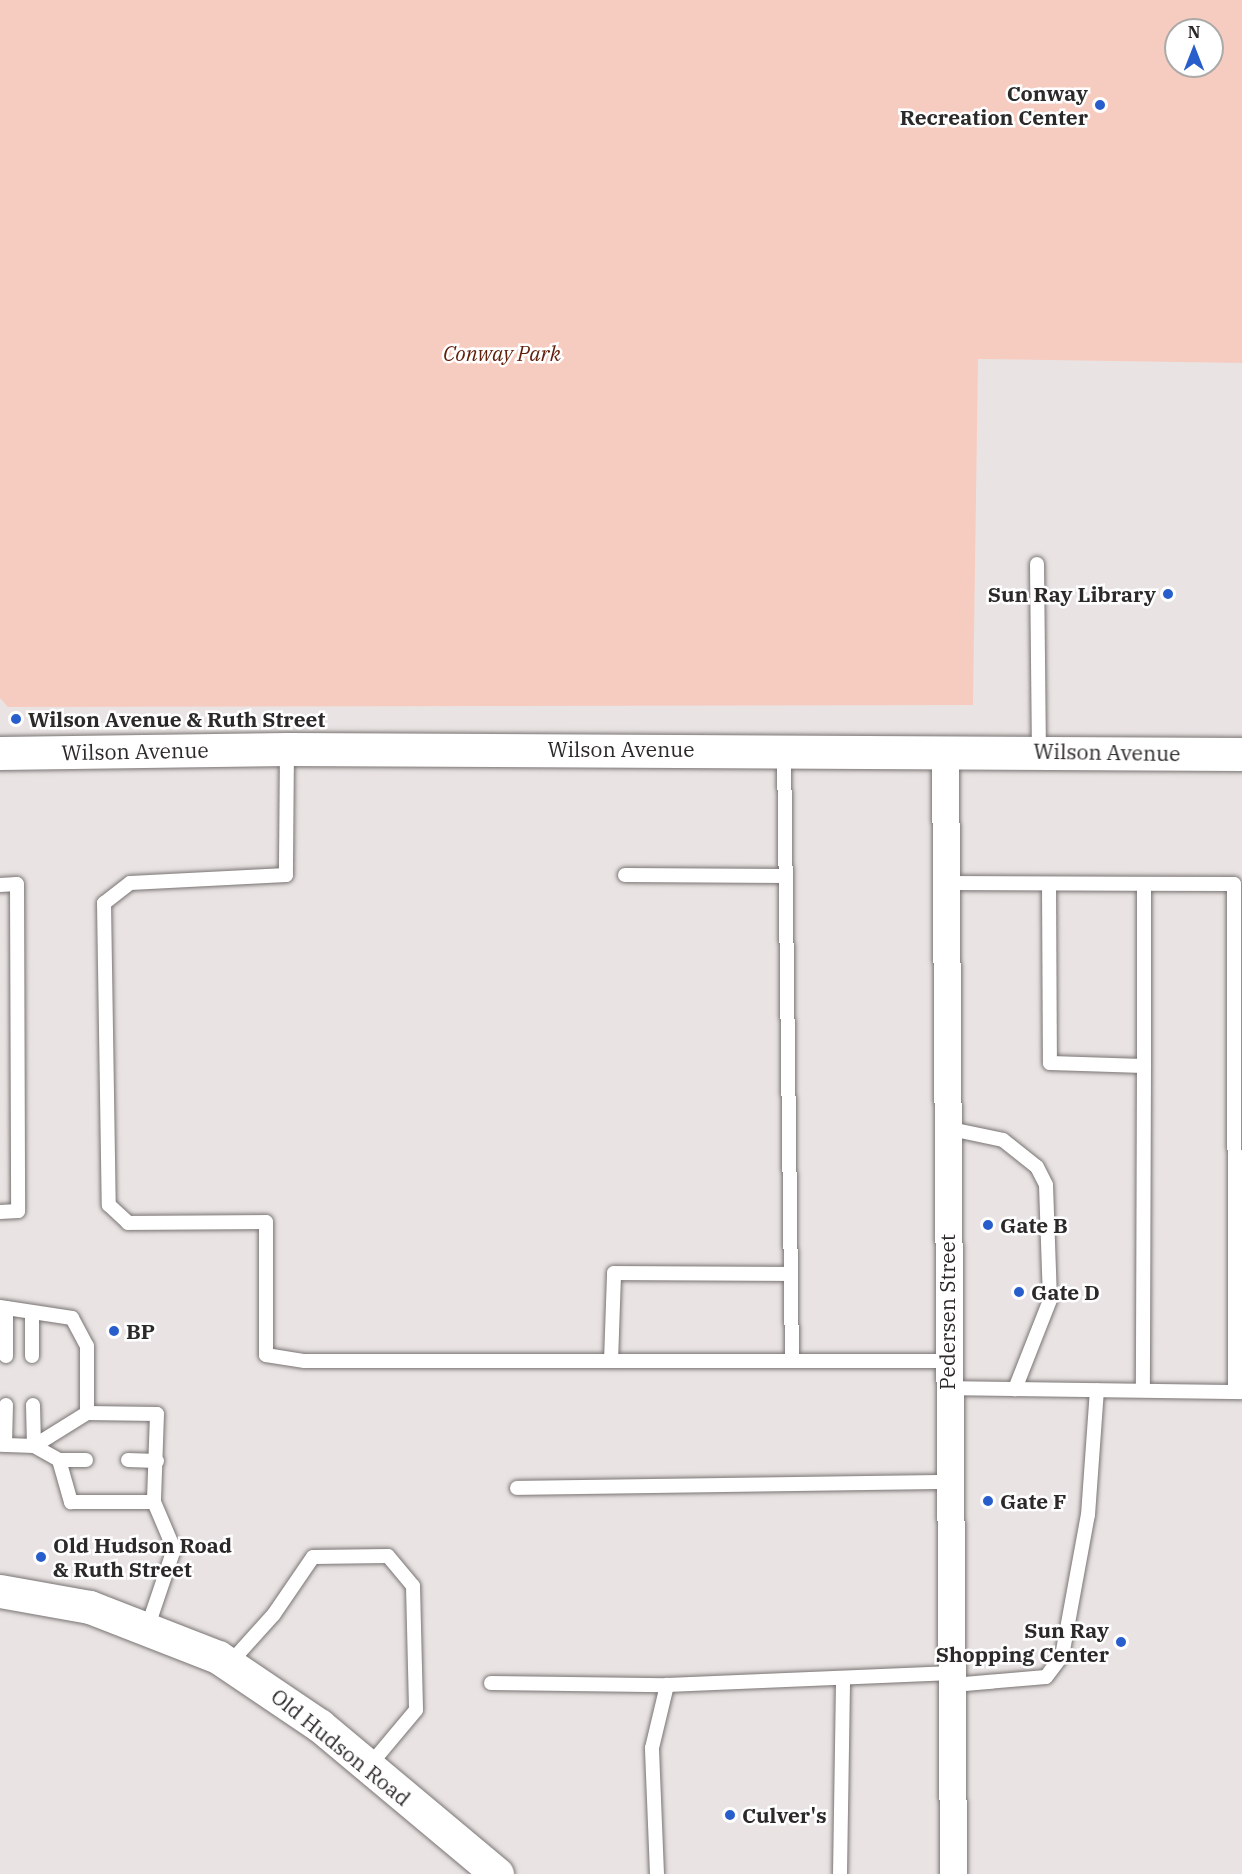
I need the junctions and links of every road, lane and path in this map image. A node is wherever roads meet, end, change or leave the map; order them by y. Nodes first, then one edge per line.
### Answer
1 (1037, 564) dead end
2 (287, 749) junction
3 (784, 749) junction
4 (945, 750) junction
5 (1039, 751) junction
6 (0, 753) edge
7 (1242, 754) edge
8 (625, 875) dead end
9 (785, 876) junction
10 (947, 883) junction
11 (1049, 884) junction
12 (1143, 884) junction
13 (0, 885) edge
14 (1143, 1066) junction
15 (1238, 1086) edge
16 (946, 1128) junction
17 (1238, 1155) edge
18 (0, 1212) edge
19 (791, 1274) junction
20 (3, 1308) edge
21 (32, 1312) junction
22 (6, 1356) dead end
23 (32, 1356) dead end
24 (611, 1361) junction
25 (792, 1361) junction
26 (947, 1375) junction
27 (1015, 1389) junction
28 (1097, 1390) junction
29 (1143, 1390) junction
30 (1238, 1392) edge
31 (6, 1406) dead end
32 (33, 1406) dead end
33 (87, 1413) junction
34 (3, 1445) edge
35 (34, 1446) junction
36 (59, 1460) junction
37 (86, 1460) dead end
38 (128, 1460) dead end
39 (157, 1461) junction
40 (949, 1482) junction
41 (517, 1488) dead end
42 (154, 1502) junction
43 (0, 1591) edge
44 (148, 1626) junction
45 (229, 1664) junction
46 (843, 1678) junction
47 (952, 1679) junction
48 (491, 1683) dead end
49 (667, 1685) junction
50 (367, 1768) junction
51 (497, 1874) edge
52 (657, 1874) edge
53 (840, 1874) edge
54 (953, 1874) edge

1 - 5 lane
2 - 3 street, Wilson Avenue
2 - 6 street, Wilson Avenue
2 - 24 lane
3 - 4 street, Wilson Avenue
3 - 9 lane
4 - 5 street, Wilson Avenue
4 - 10 street, Pedersen Street
5 - 7 street, Wilson Avenue
8 - 9 lane
9 - 19 lane
10 - 11 lane
10 - 16 street, Pedersen Street
11 - 12 lane
11 - 14 lane
12 - 14 lane
12 - 15 lane
13 - 18 lane
14 - 29 lane
15 - 17 lane
16 - 26 street, Pedersen Street
16 - 27 lane
17 - 30 lane
19 - 24 lane
19 - 25 lane
20 - 21 lane
20 - 22 lane
21 - 23 lane
21 - 33 lane
24 - 25 lane
25 - 26 lane
26 - 27 lane
26 - 40 street, Pedersen Street
27 - 28 lane
28 - 29 lane
28 - 47 lane
29 - 30 lane
31 - 34 lane
32 - 35 lane
33 - 35 lane
33 - 39 lane
34 - 35 lane
35 - 36 lane
36 - 37 lane
36 - 42 lane
38 - 39 lane
39 - 42 lane
40 - 41 lane
40 - 47 street, Pedersen Street
42 - 44 lane
43 - 44 street, Old Hudson Road
44 - 45 street, Old Hudson Road
45 - 50 street, Old Hudson Road
45 - 50 lane
46 - 47 lane
46 - 49 lane
46 - 53 lane
47 - 54 street, Pedersen Street
48 - 49 lane
49 - 52 lane
50 - 51 street, Old Hudson Road

